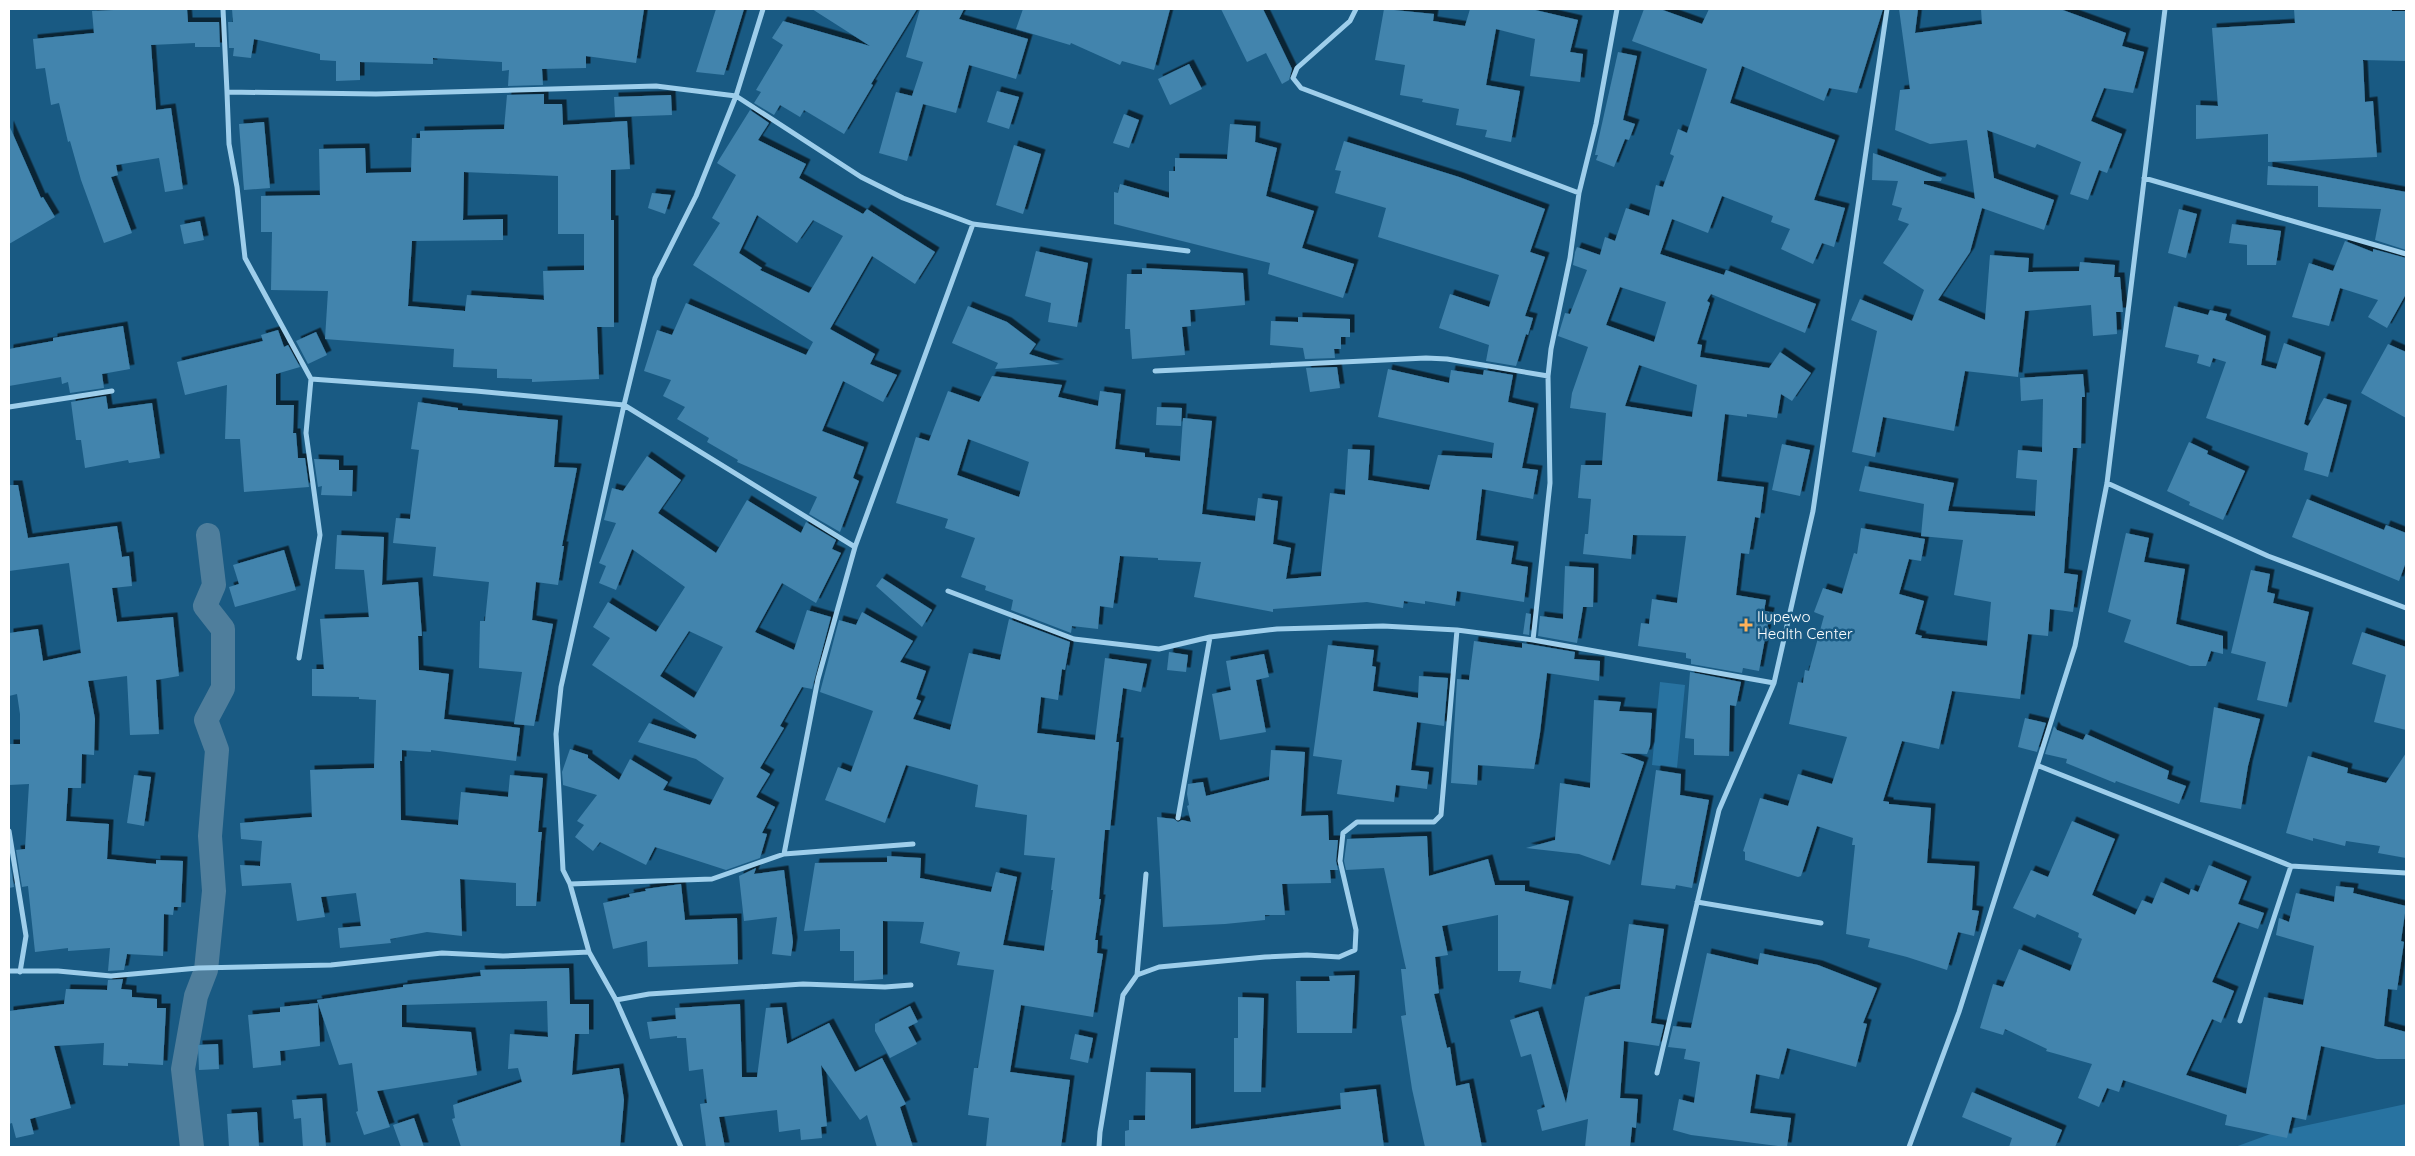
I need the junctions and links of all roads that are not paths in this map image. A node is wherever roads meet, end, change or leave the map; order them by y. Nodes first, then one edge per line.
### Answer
1 (223, 9) edge
2 (763, 9) edge
3 (1356, 9) edge
4 (1618, 9) edge
5 (1887, 9) edge
6 (2165, 9) edge
7 (226, 92) junction
8 (736, 96) junction
9 (2144, 178) junction
10 (1579, 193) junction
11 (973, 224) junction
12 (1188, 252) dead end
13 (2406, 254) edge
14 (1155, 371) dead end
15 (1548, 376) junction
16 (311, 379) junction
17 (112, 391) dead end
18 (624, 405) junction
19 (9, 408) edge
20 (2107, 483) junction
21 (855, 547) junction
22 (948, 590) dead end
23 (2406, 608) edge
24 (1457, 630) junction
25 (1210, 637) junction
26 (1533, 640) junction
27 (299, 658) dead end
28 (1774, 683) junction
29 (2039, 766) junction
30 (1178, 818) dead end
31 (9, 831) edge
32 (913, 844) dead end
33 (784, 854) junction
34 (2291, 866) junction
35 (2406, 873) edge
36 (1146, 874) dead end
37 (570, 884) junction
38 (1697, 902) junction
39 (1821, 923) dead end
40 (589, 952) junction
41 (9, 971) edge
42 (20, 972) junction
43 (1137, 975) junction
44 (911, 985) dead end
45 (616, 1000) junction
46 (2240, 1021) dead end
47 (1657, 1073) dead end
48 (681, 1147) edge
49 (1099, 1147) edge
50 (1909, 1147) edge

1 - 7 street
2 - 8 street
3 - 10 street
4 - 10 street
5 - 28 street
6 - 9 street
7 - 8 street
7 - 16 street
8 - 11 street
8 - 18 street
9 - 13 street
9 - 20 street
10 - 15 street
11 - 12 street
11 - 21 street
14 - 15 street
15 - 26 street
16 - 18 street
16 - 27 street
17 - 19 street
18 - 21 street
18 - 37 street
20 - 23 street
20 - 29 street
21 - 33 street
22 - 25 street
24 - 25 street
24 - 26 street
24 - 43 street
25 - 30 street
26 - 28 street
28 - 38 street
29 - 34 street
29 - 50 street
31 - 42 street
32 - 33 street
33 - 37 street
34 - 35 street
34 - 46 street
36 - 43 street
37 - 40 street
38 - 39 street
38 - 47 street
40 - 42 street
40 - 45 street
41 - 42 street
43 - 49 street
44 - 45 street
45 - 48 street

